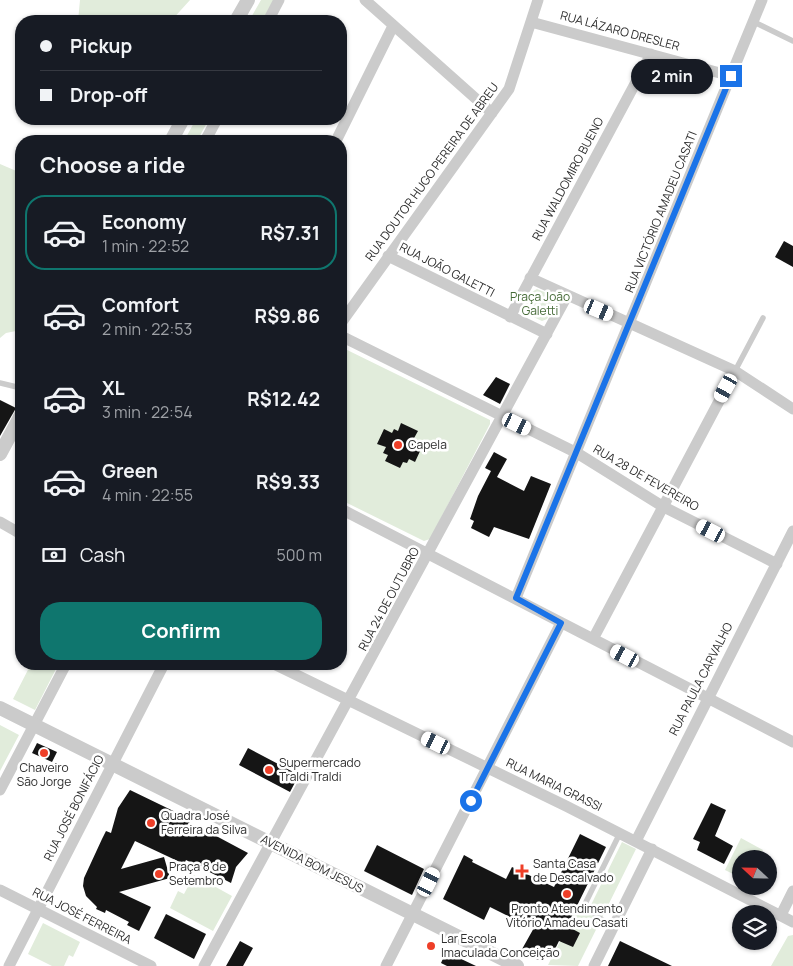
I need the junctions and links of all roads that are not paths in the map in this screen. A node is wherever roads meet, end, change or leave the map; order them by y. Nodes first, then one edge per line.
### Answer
1 (248, 0) edge
2 (280, 0) edge
3 (365, 0) edge
4 (538, 0) edge
5 (762, 0) edge
6 (239, 15) edge
7 (271, 15) edge
8 (531, 22) junction
9 (751, 25) junction
10 (393, 26) junction
11 (793, 41) edge
12 (651, 54) junction
13 (731, 76) junction
14 (492, 113) junction
15 (347, 119) edge
16 (388, 256) junction
17 (530, 278) junction
18 (567, 296) junction
19 (347, 314) edge
20 (510, 317) junction
21 (763, 318) dead end
22 (630, 323) junction
23 (547, 334) junction
24 (347, 339) edge
25 (735, 372) junction
26 (0, 383) edge
27 (15, 387) edge
28 (793, 409) edge
29 (502, 416) junction
30 (15, 425) edge
31 (2, 447) edge
32 (577, 453) junction
33 (662, 506) junction
34 (347, 513) edge
35 (0, 522) edge
36 (15, 531) edge
37 (793, 532) edge
38 (428, 554) junction
39 (777, 564) junction
40 (516, 598) junction
41 (561, 623) junction
42 (593, 639) junction
43 (63, 670) edge
44 (161, 670) edge
45 (286, 670) edge
46 (706, 698) junction
47 (349, 701) junction
48 (0, 708) edge
49 (34, 725) junction
50 (793, 742) edge
51 (112, 763) junction
52 (487, 768) junction
53 (0, 790) edge
54 (620, 833) junction
55 (636, 840) junction
56 (271, 844) junction
57 (652, 849) junction
58 (0, 890) edge
59 (793, 891) edge
60 (38, 909) junction
61 (412, 914) junction
62 (781, 915) junction
63 (793, 922) edge
64 (613, 928) junction
65 (9, 966) edge
66 (151, 966) edge
67 (204, 966) edge
68 (386, 966) edge
69 (517, 966) edge
70 (594, 966) edge

1 - 6 street
2 - 7 street
3 - 10 street
4 - 8 street, RUA DOUTOR HUGO PEREIRA DE ABREU
5 - 9 street, RUA VICTÓRIO AMADEU CASATI
8 - 12 street, RUA LÁZARO DRESLER
8 - 14 street, RUA DOUTOR HUGO PEREIRA DE ABREU
9 - 11 lane
9 - 13 street, RUA VICTÓRIO AMADEU CASATI
10 - 14 street
10 - 15 street
12 - 13 street, RUA LÁZARO DRESLER
12 - 17 street, RUA WALDOMIRO BUENO
13 - 22 street, RUA VICTÓRIO AMADEU CASATI
14 - 16 street, RUA DOUTOR HUGO PEREIRA DE ABREU
16 - 19 street, RUA DOUTOR HUGO PEREIRA DE ABREU
16 - 20 street, RUA JOÃO GALETTI
17 - 18 street
17 - 20 street, RUA WALDOMIRO BUENO
18 - 22 street
18 - 23 street, RUA 24 DE OUTUBRO
20 - 23 street, RUA JOÃO GALETTI
21 - 25 lane
22 - 25 street
22 - 32 street, RUA VICTÓRIO AMADEU CASATI
23 - 29 street, RUA 24 DE OUTUBRO
24 - 29 street, RUA 28 DE FEVEREIRO
25 - 28 street
25 - 33 street
26 - 27 lane
29 - 32 street, RUA 28 DE FEVEREIRO
29 - 38 street, RUA 24 DE OUTUBRO
30 - 31 street
32 - 33 street, RUA 28 DE FEVEREIRO
32 - 40 street, RUA VICTÓRIO AMADEU CASATI
33 - 39 street, RUA 28 DE FEVEREIRO
33 - 42 street
34 - 38 street
35 - 36 street
37 - 39 street, RUA PAULA CARVALHO
38 - 40 street
38 - 47 street, RUA 24 DE OUTUBRO
39 - 46 street, RUA PAULA CARVALHO
40 - 41 street
41 - 42 street
41 - 52 street
42 - 46 street
43 - 49 street
44 - 51 street, RUA JOSÉ BONIFÁCIO
45 - 47 street, RUA MARIA GRASSI
46 - 50 street
46 - 55 street, RUA PAULA CARVALHO
47 - 52 street, RUA MARIA GRASSI
47 - 56 street, RUA 24 DE OUTUBRO
48 - 49 street, AVENIDA BOM JESUS
49 - 51 street, AVENIDA BOM JESUS
49 - 53 street
51 - 56 street, AVENIDA BOM JESUS
51 - 60 street, RUA JOSÉ BONIFÁCIO
52 - 54 street, RUA MARIA GRASSI
52 - 61 street
54 - 55 street, RUA MARIA GRASSI
54 - 64 lane
55 - 57 street, RUA MARIA GRASSI
56 - 61 street, AVENIDA BOM JESUS
56 - 67 street, RUA 24 DE OUTUBRO
57 - 62 street, RUA MARIA GRASSI
57 - 64 street
58 - 60 street, RUA JOSÉ FERREIRA
59 - 62 street
60 - 65 street, RUA JOSÉ BONIFÁCIO
60 - 66 street, RUA JOSÉ FERREIRA
61 - 68 street
61 - 69 street, AVENIDA BOM JESUS
62 - 63 street, RUA MARIA GRASSI
64 - 70 street

